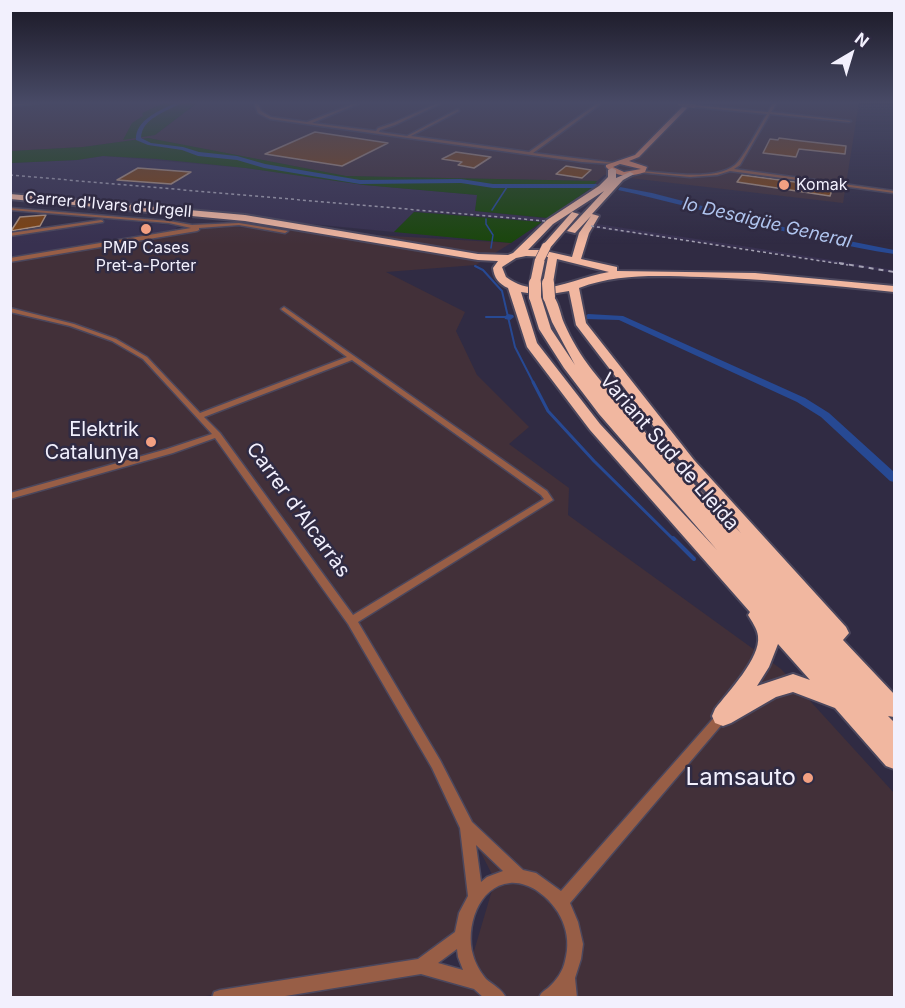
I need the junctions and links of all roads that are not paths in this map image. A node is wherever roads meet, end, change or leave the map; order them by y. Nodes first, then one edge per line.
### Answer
1 (501, 150) edge
2 (535, 150) edge
3 (643, 150) edge
4 (747, 150) edge
5 (529, 154) junction
6 (637, 156) junction
7 (613, 166) junction
8 (638, 170) junction
9 (729, 170) junction
10 (606, 189) junction
11 (894, 192) edge
12 (14, 197) edge
13 (11, 209) edge
14 (115, 219) junction
15 (178, 224) junction
16 (203, 226) junction
17 (285, 231) joint
18 (10, 235) edge
19 (166, 236) junction
20 (421, 252) junction
21 (513, 257) junction
22 (10, 260) edge
23 (580, 262) junction
24 (498, 268) junction
25 (587, 281) junction
26 (513, 285) junction
27 (894, 287) edge
28 (574, 288) junction
29 (542, 290) junction
30 (284, 309) dead end
31 (10, 310) edge
32 (351, 358) junction
33 (199, 416) junction
34 (217, 435) junction
35 (10, 496) edge
36 (729, 575) junction
37 (352, 621) junction
38 (892, 693) edge
39 (843, 701) junction
40 (894, 708) edge
41 (723, 716) junction
42 (894, 738) edge
43 (894, 758) edge
44 (467, 827) junction
45 (519, 876) junction
46 (475, 895) junction
47 (562, 902) junction
48 (462, 936) junction
49 (421, 966) junction
50 (567, 978) junction
51 (478, 982) junction
52 (220, 998) edge
53 (498, 998) edge
54 (547, 998) edge
55 (570, 998) edge

1 - 5 street
2 - 5 street
3 - 6 main road
4 - 9 street
5 - 7 street
6 - 7 main road
6 - 8 main road
7 - 8 main road
7 - 8 main road
7 - 10 highway, Variant Sud de Lleida
8 - 9 street
8 - 10 highway, Variant Sud de Lleida
9 - 11 street
10 - 21 highway
10 - 23 highway
10 - 29 highway, Variant Sud de Lleida
10 - 29 highway, Variant Sud de Lleida, bridge
12 - 20 highway
12 - 21 highway
13 - 14 street, Carrer d'Ivars d'Urgell
14 - 15 street, Carrer d'Ivars d'Urgell
14 - 18 street
15 - 16 street, Carrer d'Ivars d'Urgell
15 - 19 street
16 - 17 street, Carrer d'Ivars d'Urgell
16 - 19 street
17 - 20 highway
19 - 22 street
20 - 24 highway
21 - 23 highway
21 - 24 highway
23 - 25 highway
23 - 27 highway
24 - 26 highway
25 - 27 highway
25 - 28 highway
26 - 28 highway
26 - 36 highway
28 - 38 highway
29 - 40 highway, Variant Sud de Lleida
29 - 42 highway, Variant Sud de Lleida
30 - 32 street
31 - 33 street, Carrer d'Alcarràs
32 - 33 street
32 - 37 street
33 - 34 street, Carrer d'Alcarràs
34 - 35 street
34 - 37 street, Carrer d'Alcarràs
36 - 39 highway
36 - 41 highway
37 - 44 street, Carrer d'Alcarràs
39 - 41 highway
39 - 43 highway
41 - 47 street
44 - 45 street, Carrer d'Alcarràs
44 - 46 street, Carrer d'Alcarràs
45 - 46 street
45 - 47 street
46 - 48 street
47 - 50 street
48 - 49 street
48 - 51 street
49 - 51 street
49 - 52 street
50 - 54 street
50 - 55 street
51 - 53 street

